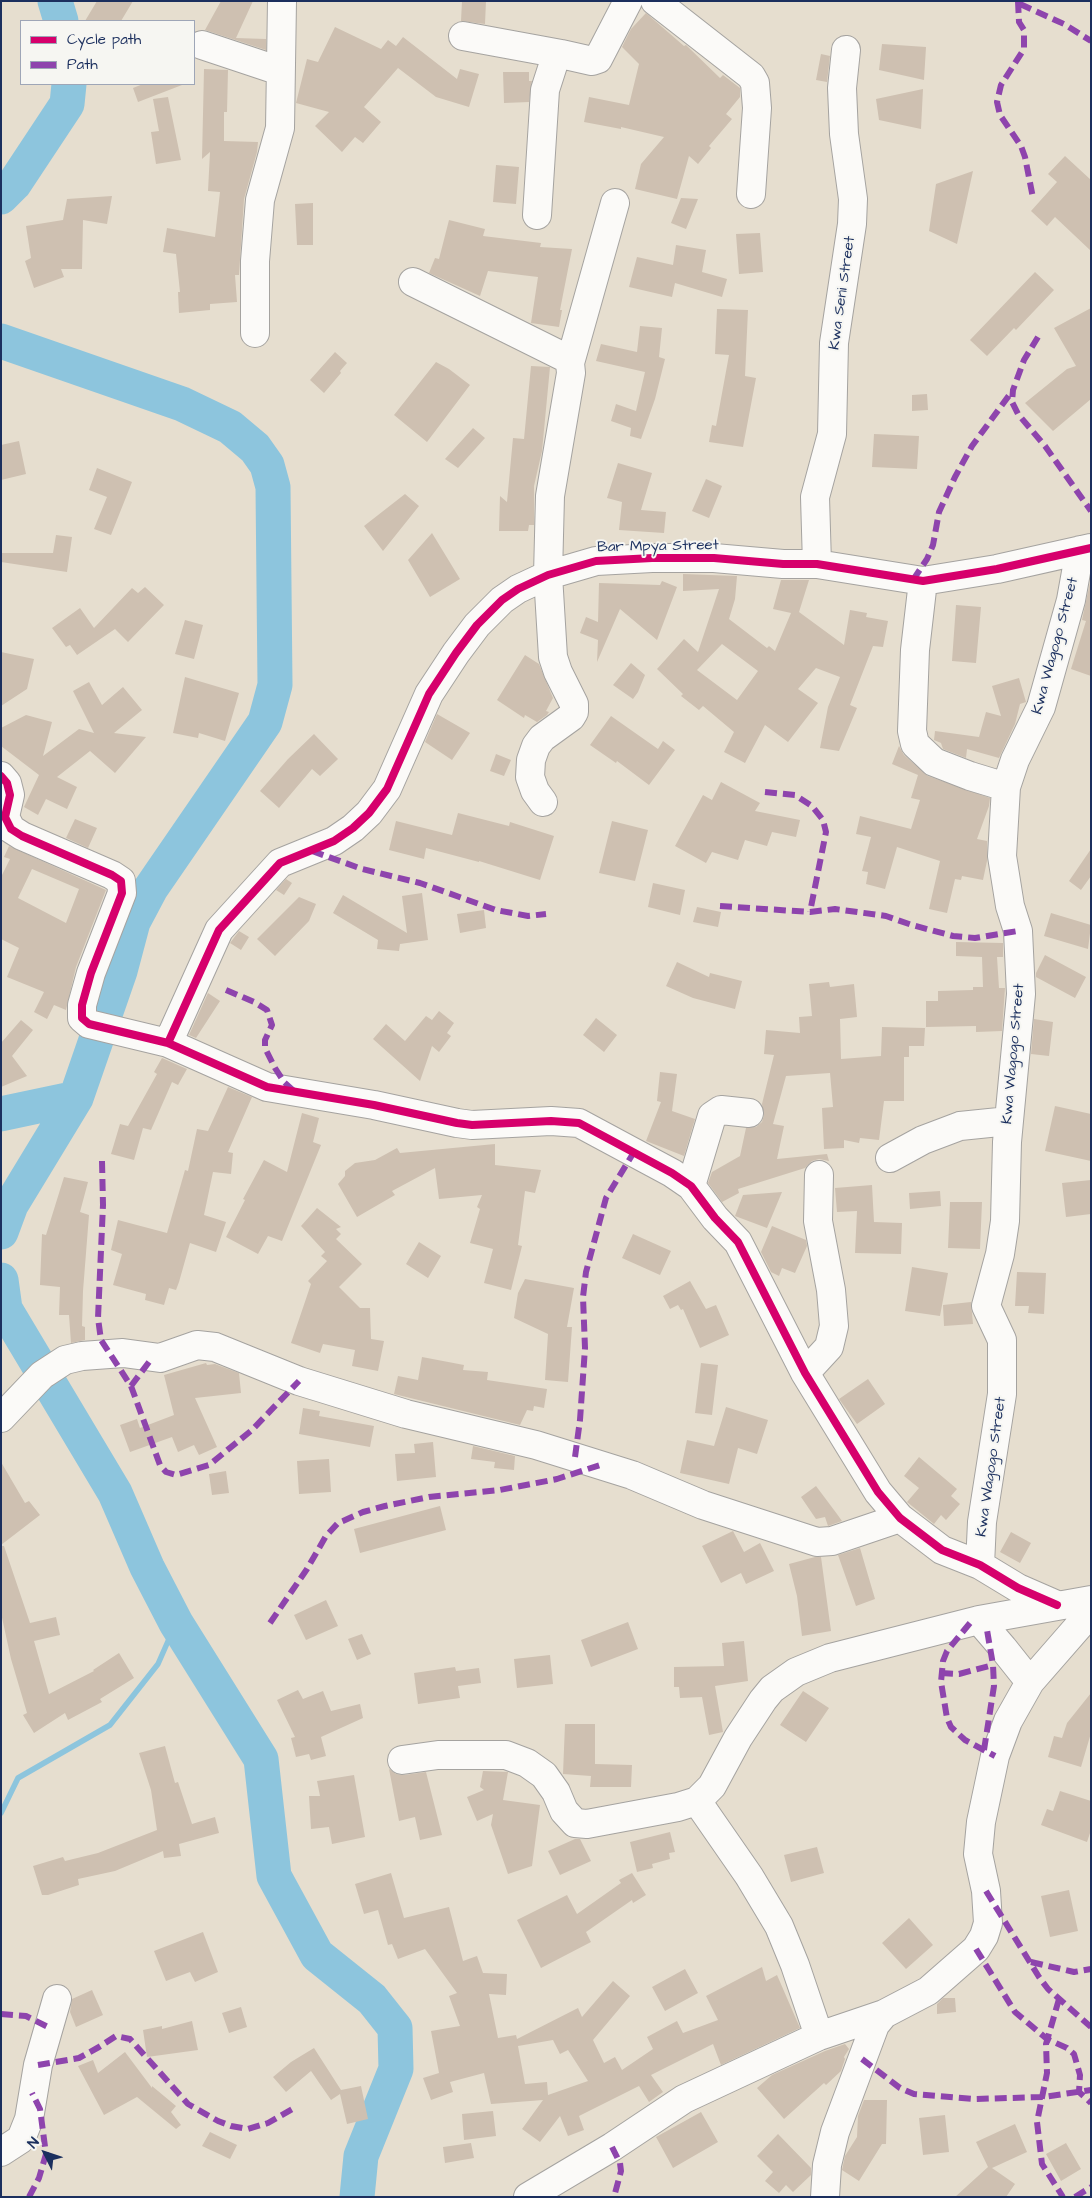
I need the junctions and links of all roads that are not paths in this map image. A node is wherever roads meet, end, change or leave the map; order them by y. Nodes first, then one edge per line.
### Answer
1 (282, 1) edge
2 (628, 1) edge
3 (654, 1) edge
4 (463, 36) dead end
5 (202, 45) dead end
6 (846, 50) dead end
7 (561, 54) junction
8 (280, 71) junction
9 (751, 194) dead end
10 (615, 203) dead end
11 (537, 215) dead end
12 (413, 282) dead end
13 (255, 333) dead end
14 (570, 363) junction
15 (1086, 549) edge
16 (817, 564) junction
17 (548, 575) junction
18 (923, 581) junction
19 (1, 776) edge
20 (1006, 787) junction
21 (543, 802) dead end
22 (168, 1043) junction
23 (749, 1113) dead end
24 (1009, 1121) junction
25 (890, 1158) dead end
26 (819, 1176) dead end
27 (691, 1186) junction
28 (805, 1372) junction
29 (1, 1418) edge
30 (900, 1518) junction
31 (980, 1565) junction
32 (1091, 1600) edge
33 (1057, 1605) junction
34 (1091, 1612) edge
35 (979, 1620) junction
36 (1030, 1682) junction
37 (402, 1760) dead end
38 (697, 1801) junction
39 (57, 1998) dead end
40 (884, 2014) junction
41 (819, 2036) junction
42 (1, 2152) edge
43 (528, 2197) edge
44 (825, 2197) edge

1 - 8 street
2 - 7 street
3 - 9 street
4 - 7 street
5 - 8 street
6 - 16 street, Kwa Seni Street
7 - 11 street
8 - 13 street
10 - 14 street
12 - 14 street
14 - 17 street
15 - 18 street, Bar Mpya Street
15 - 20 street, Kwa Wagogo Street
16 - 17 street, Bar Mpya Street
16 - 18 street, Bar Mpya Street
17 - 21 street
17 - 22 street, Bar Mpya Street
18 - 20 street
19 - 22 street
20 - 24 street, Kwa Wagogo Street
22 - 27 street
23 - 27 street
24 - 25 street
24 - 31 street, Kwa Wagogo Street
26 - 28 street
27 - 28 street
28 - 30 street
29 - 30 street
30 - 31 street
31 - 33 street
32 - 33 street
33 - 35 street
34 - 36 street
35 - 36 street
35 - 38 street
36 - 40 street
37 - 38 street
38 - 41 street
39 - 42 street
40 - 41 street
40 - 44 street
41 - 43 street

